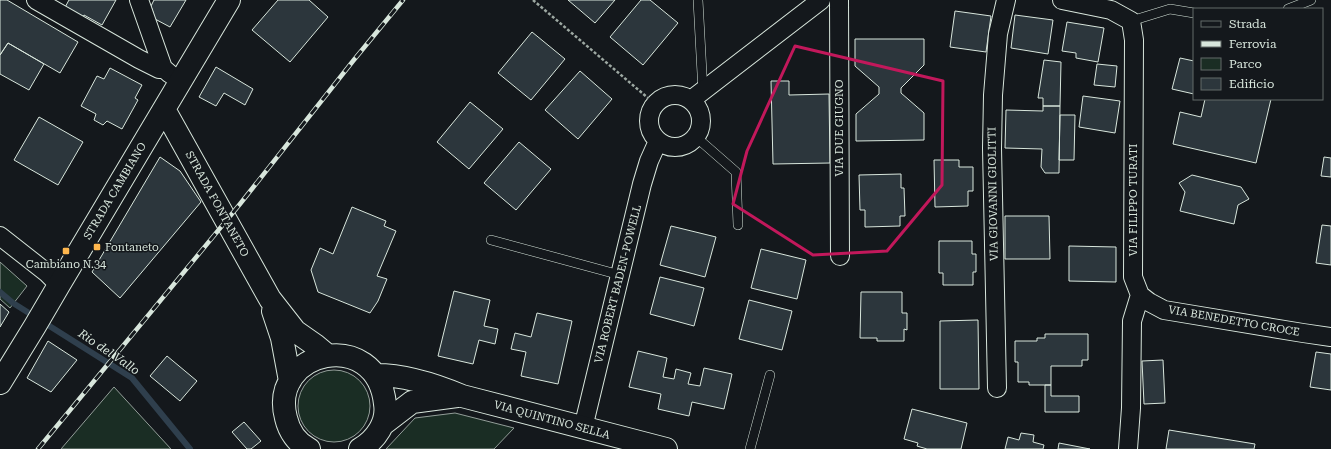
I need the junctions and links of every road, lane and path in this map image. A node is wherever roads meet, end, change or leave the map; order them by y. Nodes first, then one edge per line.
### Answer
1 (36, 0) edge
2 (139, 0) edge
3 (229, 0) edge
4 (533, 0) edge
5 (698, 0) edge
6 (821, 0) edge
7 (839, 0) edge
8 (1006, 0) edge
9 (1062, 0) edge
10 (1311, 0) edge
11 (1291, 8) edge
12 (1193, 13) edge
13 (1131, 21) junction
14 (163, 68) junction
15 (178, 83) junction
16 (697, 96) junction
17 (655, 104) junction
18 (164, 109) junction
19 (696, 137) junction
20 (658, 141) junction
21 (738, 225) dead end
22 (0, 236) edge
23 (491, 240) dead end
24 (840, 256) dead end
25 (620, 275) junction
26 (57, 289) junction
27 (1140, 295) junction
28 (270, 299) junction
29 (1331, 337) edge
30 (327, 355) junction
31 (770, 375) dead end
32 (376, 376) junction
33 (290, 381) junction
34 (0, 383) edge
35 (997, 388) dead end
36 (462, 396) junction
37 (382, 425) junction
38 (583, 428) junction
39 (366, 448) edge
40 (307, 449) edge
41 (666, 449) edge
42 (750, 449) edge
43 (1128, 449) edge

1 - 14 street
2 - 14 street
3 - 15 street, STRADA CAMBIANO
4 - 17 path
5 - 16 lane
6 - 16 street
7 - 24 street, VIA DUE GIUGNO
8 - 35 street, VIA GIOVANNI GIOLITTI
9 - 13 street
10 - 11 lane
12 - 13 lane
13 - 27 street, VIA FILIPPO TURATI
14 - 15 street
15 - 18 street, STRADA CAMBIANO
16 - 17 street
16 - 19 street
17 - 20 street
18 - 26 street, STRADA CAMBIANO
18 - 28 street, STRADA FONTANETO
19 - 20 street
19 - 21 lane
20 - 25 street, VIA ROBERT BADEN-POWELL
22 - 26 street
23 - 25 lane
25 - 38 street, VIA ROBERT BADEN-POWELL
26 - 34 street, STRADA CAMBIANO
27 - 29 street, VIA BENEDETTO CROCE
27 - 43 street
28 - 30 street, STRADA FONTANETO
28 - 33 street, STRADA FONTANETO
30 - 32 street
30 - 33 street
31 - 42 lane
32 - 36 street, VIA QUINTINO SELLA
32 - 37 street
33 - 40 street
36 - 37 street, VIA QUINTINO SELLA
36 - 38 street, VIA QUINTINO SELLA
37 - 39 street
38 - 41 street, VIA QUINTINO SELLA

